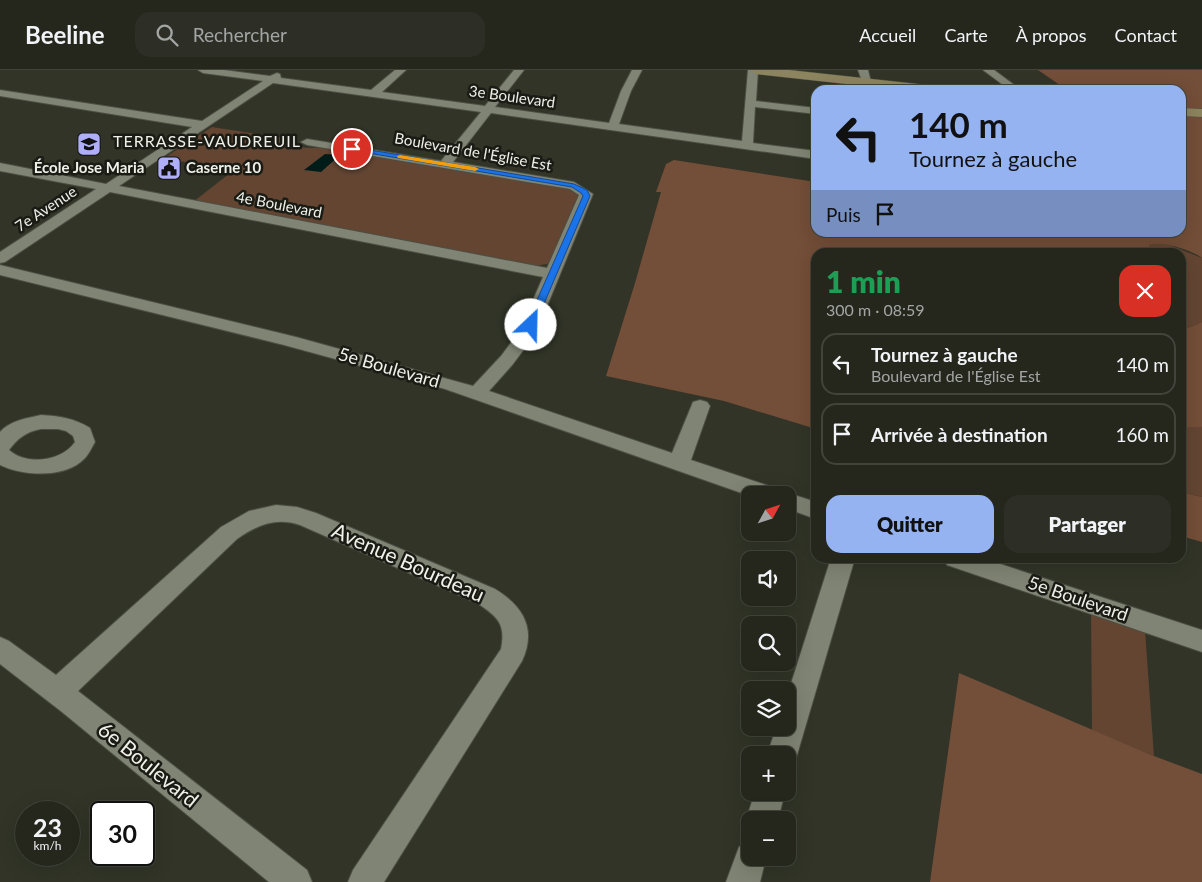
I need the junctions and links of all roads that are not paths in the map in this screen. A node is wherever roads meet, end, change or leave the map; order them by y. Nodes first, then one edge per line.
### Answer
1 (203, 70) edge
2 (285, 70) edge
3 (401, 70) edge
4 (519, 70) edge
5 (637, 70) edge
6 (754, 70) edge
7 (988, 70) edge
8 (865, 76) edge
9 (271, 79) junction
10 (911, 85) edge
11 (1009, 85) edge
12 (0, 93) edge
13 (374, 93) junction
14 (752, 104) junction
15 (488, 109) junction
16 (811, 110) edge
17 (1186, 112) edge
18 (1202, 113) edge
19 (204, 124) junction
20 (612, 126) junction
21 (307, 142) dead end
22 (747, 145) junction
23 (811, 154) edge
24 (445, 164) junction
25 (0, 167) edge
26 (107, 188) junction
27 (0, 259) edge
28 (0, 270) edge
29 (553, 274) junction
30 (477, 393) junction
31 (700, 406) dead end
32 (679, 464) junction
33 (744, 486) edge
34 (796, 504) edge
35 (811, 509) edge
36 (841, 563) edge
37 (969, 563) edge
38 (1202, 641) edge
39 (0, 649) edge
40 (57, 692) junction
41 (785, 746) edge
42 (748, 866) edge
43 (295, 882) edge
44 (365, 882) edge
45 (743, 882) edge

1 - 9 street, 3e Boulevard
2 - 9 street, 7e Avenue
3 - 13 street
4 - 15 street
5 - 20 street
6 - 8 street
6 - 14 street
7 - 11 street
8 - 10 street
9 - 13 street, 3e Boulevard
9 - 19 street, 7e Avenue
12 - 19 street
13 - 15 street, 3e Boulevard
14 - 16 street
14 - 22 street
15 - 20 street, 3e Boulevard
15 - 24 street
17 - 18 street
19 - 26 street, 7e Avenue
20 - 22 street, 3e Boulevard
21 - 24 street, Boulevard de l'Église Est
22 - 23 street, 3e Boulevard
24 - 29 street, Boulevard de l'Église Est
25 - 26 street, 4e Boulevard
26 - 27 street, 7e Avenue
26 - 29 street, 4e Boulevard
28 - 30 street, 5e Boulevard
29 - 30 street
30 - 32 street, 5e Boulevard
31 - 32 street
32 - 33 street, 5e Boulevard
34 - 35 street
36 - 41 street
37 - 38 street, 5e Boulevard
39 - 40 street, 6e Boulevard
40 - 43 street, 6e Boulevard
40 - 44 street, Avenue Bourdeau
42 - 45 street

